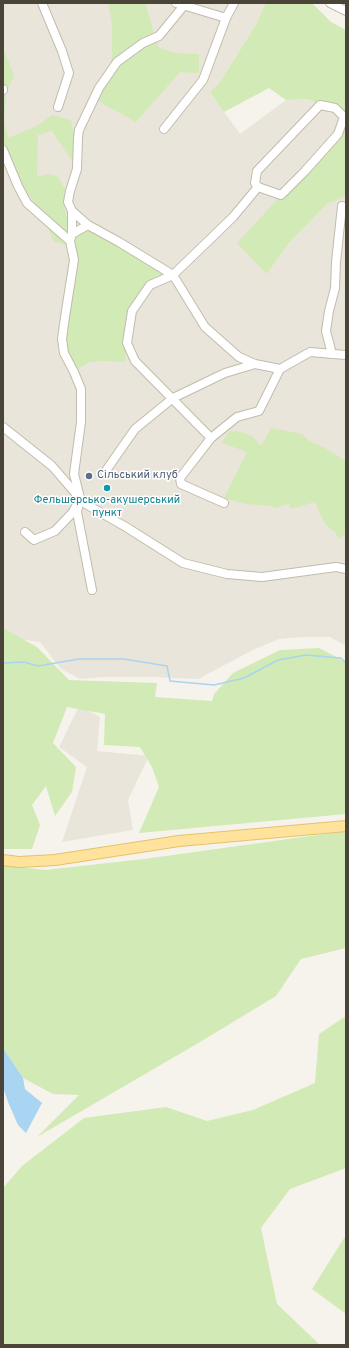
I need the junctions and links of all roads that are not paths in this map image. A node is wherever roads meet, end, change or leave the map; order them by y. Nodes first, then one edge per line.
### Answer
1 (42, 3) edge
2 (234, 3) edge
3 (330, 3) edge
4 (182, 4) edge
5 (345, 9) edge
6 (226, 18) junction
7 (58, 107) dead end
8 (164, 128) dead end
9 (3, 150) edge
10 (258, 187) junction
11 (342, 206) dead end
12 (72, 211) junction
13 (88, 226) junction
14 (71, 237) junction
15 (337, 251) junction
16 (346, 252) edge
17 (173, 275) junction
18 (332, 354) junction
19 (346, 355) edge
20 (254, 364) junction
21 (280, 369) junction
22 (173, 398) junction
23 (3, 427) edge
24 (211, 438) junction
25 (105, 472) dead end
26 (80, 498) junction
27 (224, 503) dead end
28 (26, 532) dead end
29 (346, 569) edge
30 (92, 590) dead end
31 (346, 826) edge
32 (3, 860) edge

1 - 7 street
2 - 6 street
3 - 5 street
4 - 6 street
4 - 12 street
6 - 8 street
9 - 14 street
10 - 10 street
10 - 17 street
11 - 15 street
12 - 13 street
12 - 14 street
13 - 14 street
13 - 17 street
14 - 26 street
15 - 16 street
15 - 18 street
17 - 20 street
17 - 22 street
18 - 19 street
18 - 21 street
20 - 21 street
20 - 22 street
21 - 24 street
22 - 24 street
22 - 25 street
23 - 26 street
24 - 27 street
26 - 28 street
26 - 29 street
26 - 30 street
31 - 32 main road

